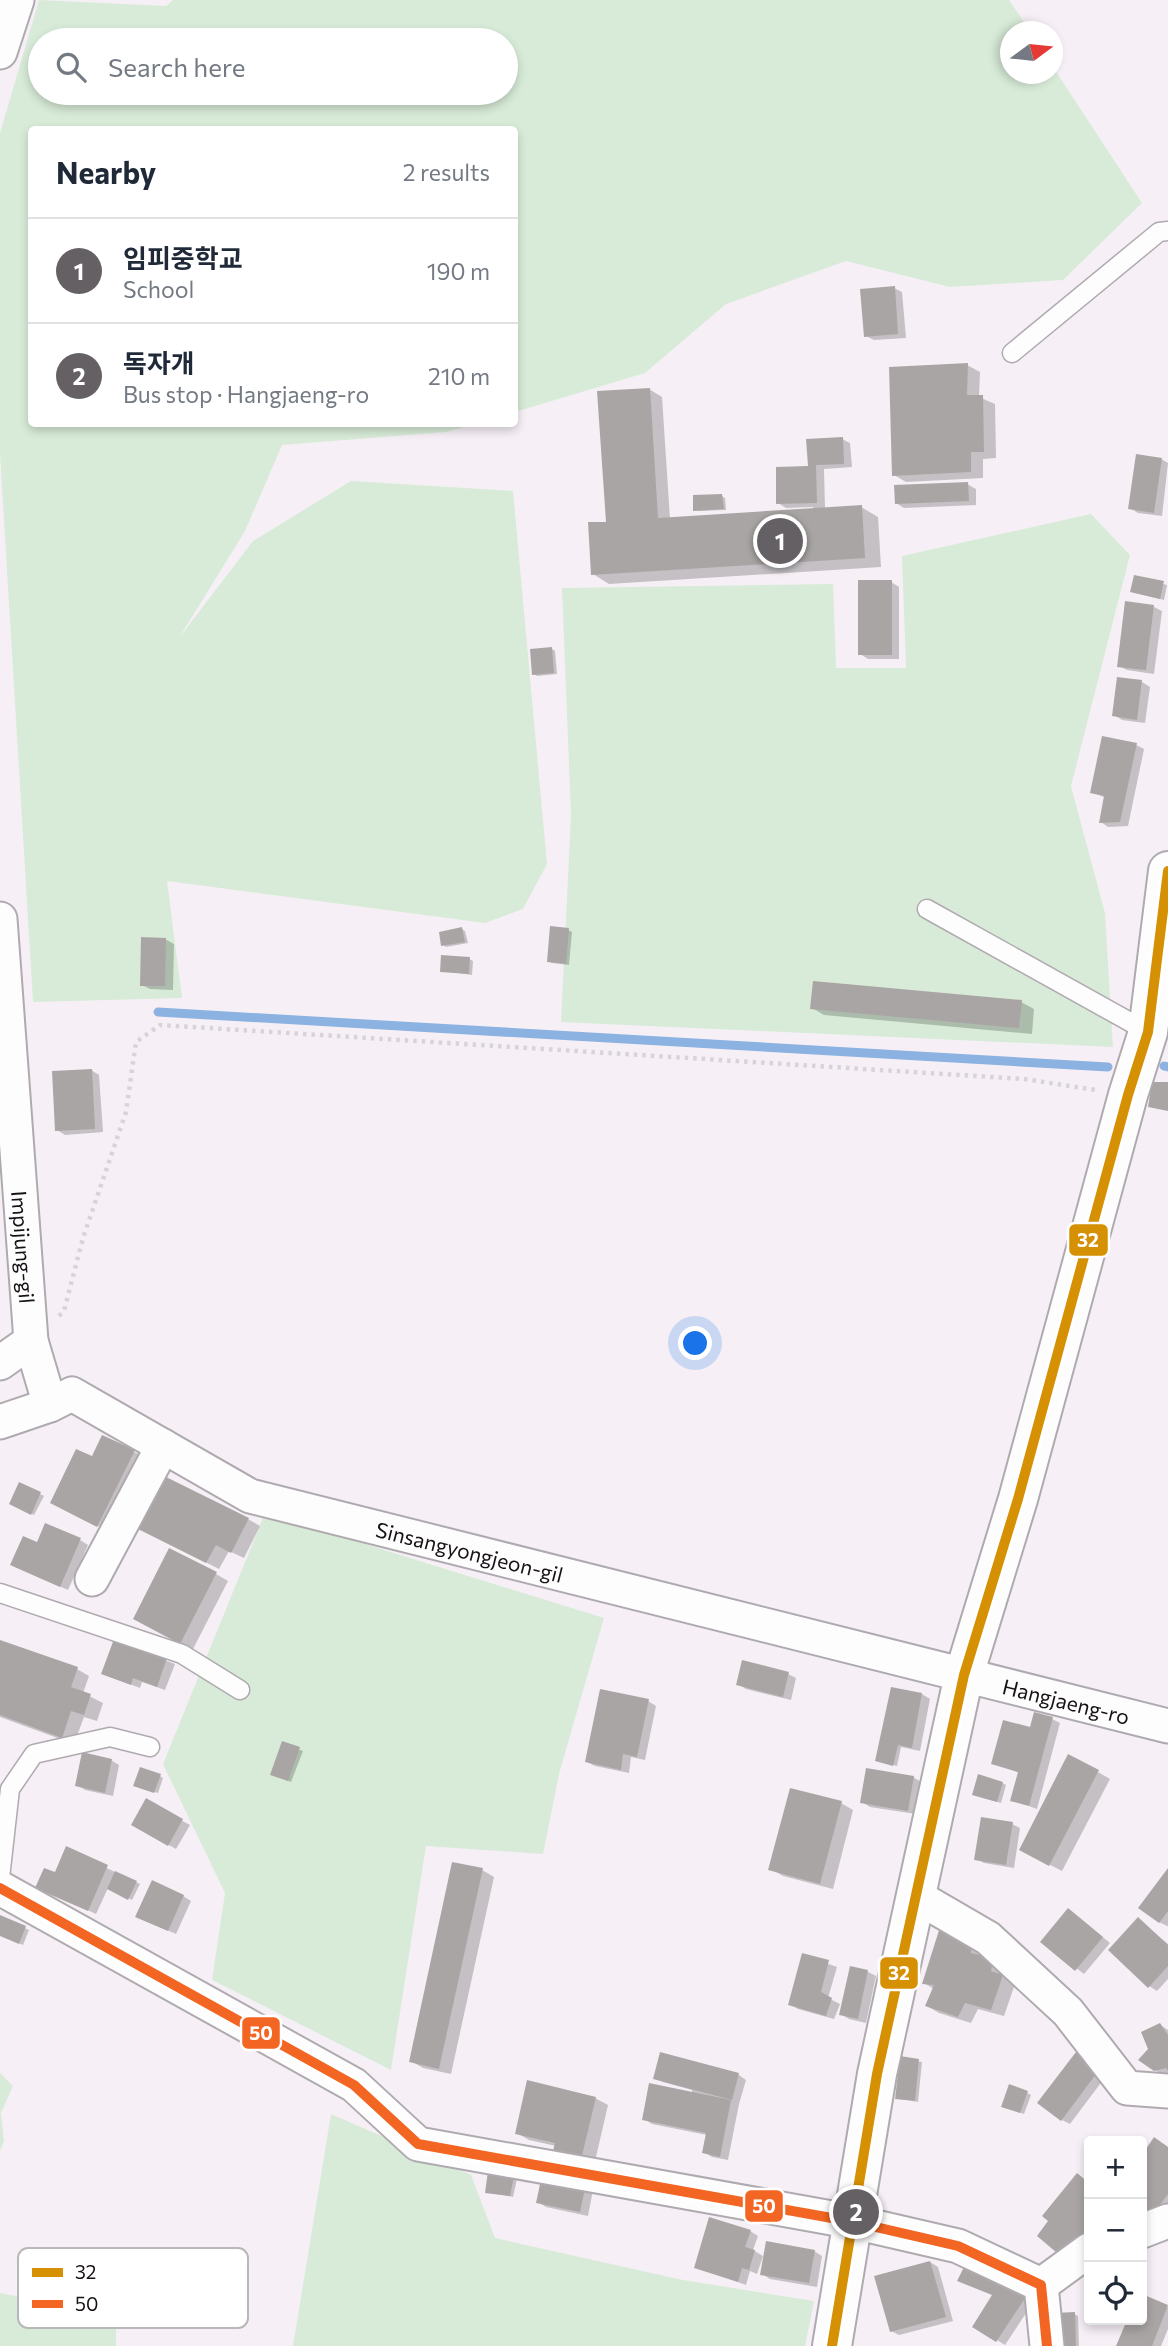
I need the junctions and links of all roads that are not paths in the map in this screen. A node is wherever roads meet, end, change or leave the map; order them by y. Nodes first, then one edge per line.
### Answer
1 (16, 0) edge
2 (0, 52) edge
3 (1168, 231) edge
4 (1012, 353) dead end
5 (1168, 871) edge
6 (927, 909) dead end
7 (0, 919) edge
8 (1148, 1032) junction
9 (31, 1341) junction
10 (0, 1363) edge
11 (50, 1405) junction
12 (0, 1422) edge
13 (163, 1446) junction
14 (92, 1578) dead end
15 (0, 1593) edge
16 (964, 1675) junction
17 (240, 1690) dead end
18 (1168, 1726) edge
19 (150, 1747) dead end
20 (0, 1878) edge
21 (0, 1888) edge
22 (914, 1895) junction
23 (1168, 2091) edge
24 (1168, 2221) edge
25 (853, 2222) junction
26 (1147, 2229) edge
27 (1084, 2254) edge
28 (1041, 2285) junction
29 (832, 2346) edge
30 (1047, 2346) edge

1 - 2 street
3 - 4 lane
5 - 8 street
6 - 8 lane
7 - 9 street, Impijung-gil
8 - 16 street
9 - 10 street
9 - 11 street, Impijung-gil
11 - 12 street, Sinsangyongjeon-gil
11 - 13 street, Sinsangyongjeon-gil
13 - 14 street
13 - 16 street, Sinsangyongjeon-gil
15 - 17 lane
16 - 18 street, Hangjaeng-ro
16 - 22 street
19 - 20 lane
21 - 25 street
22 - 23 street
22 - 25 street
24 - 26 street
25 - 28 street
25 - 29 street
27 - 28 street
28 - 30 street

